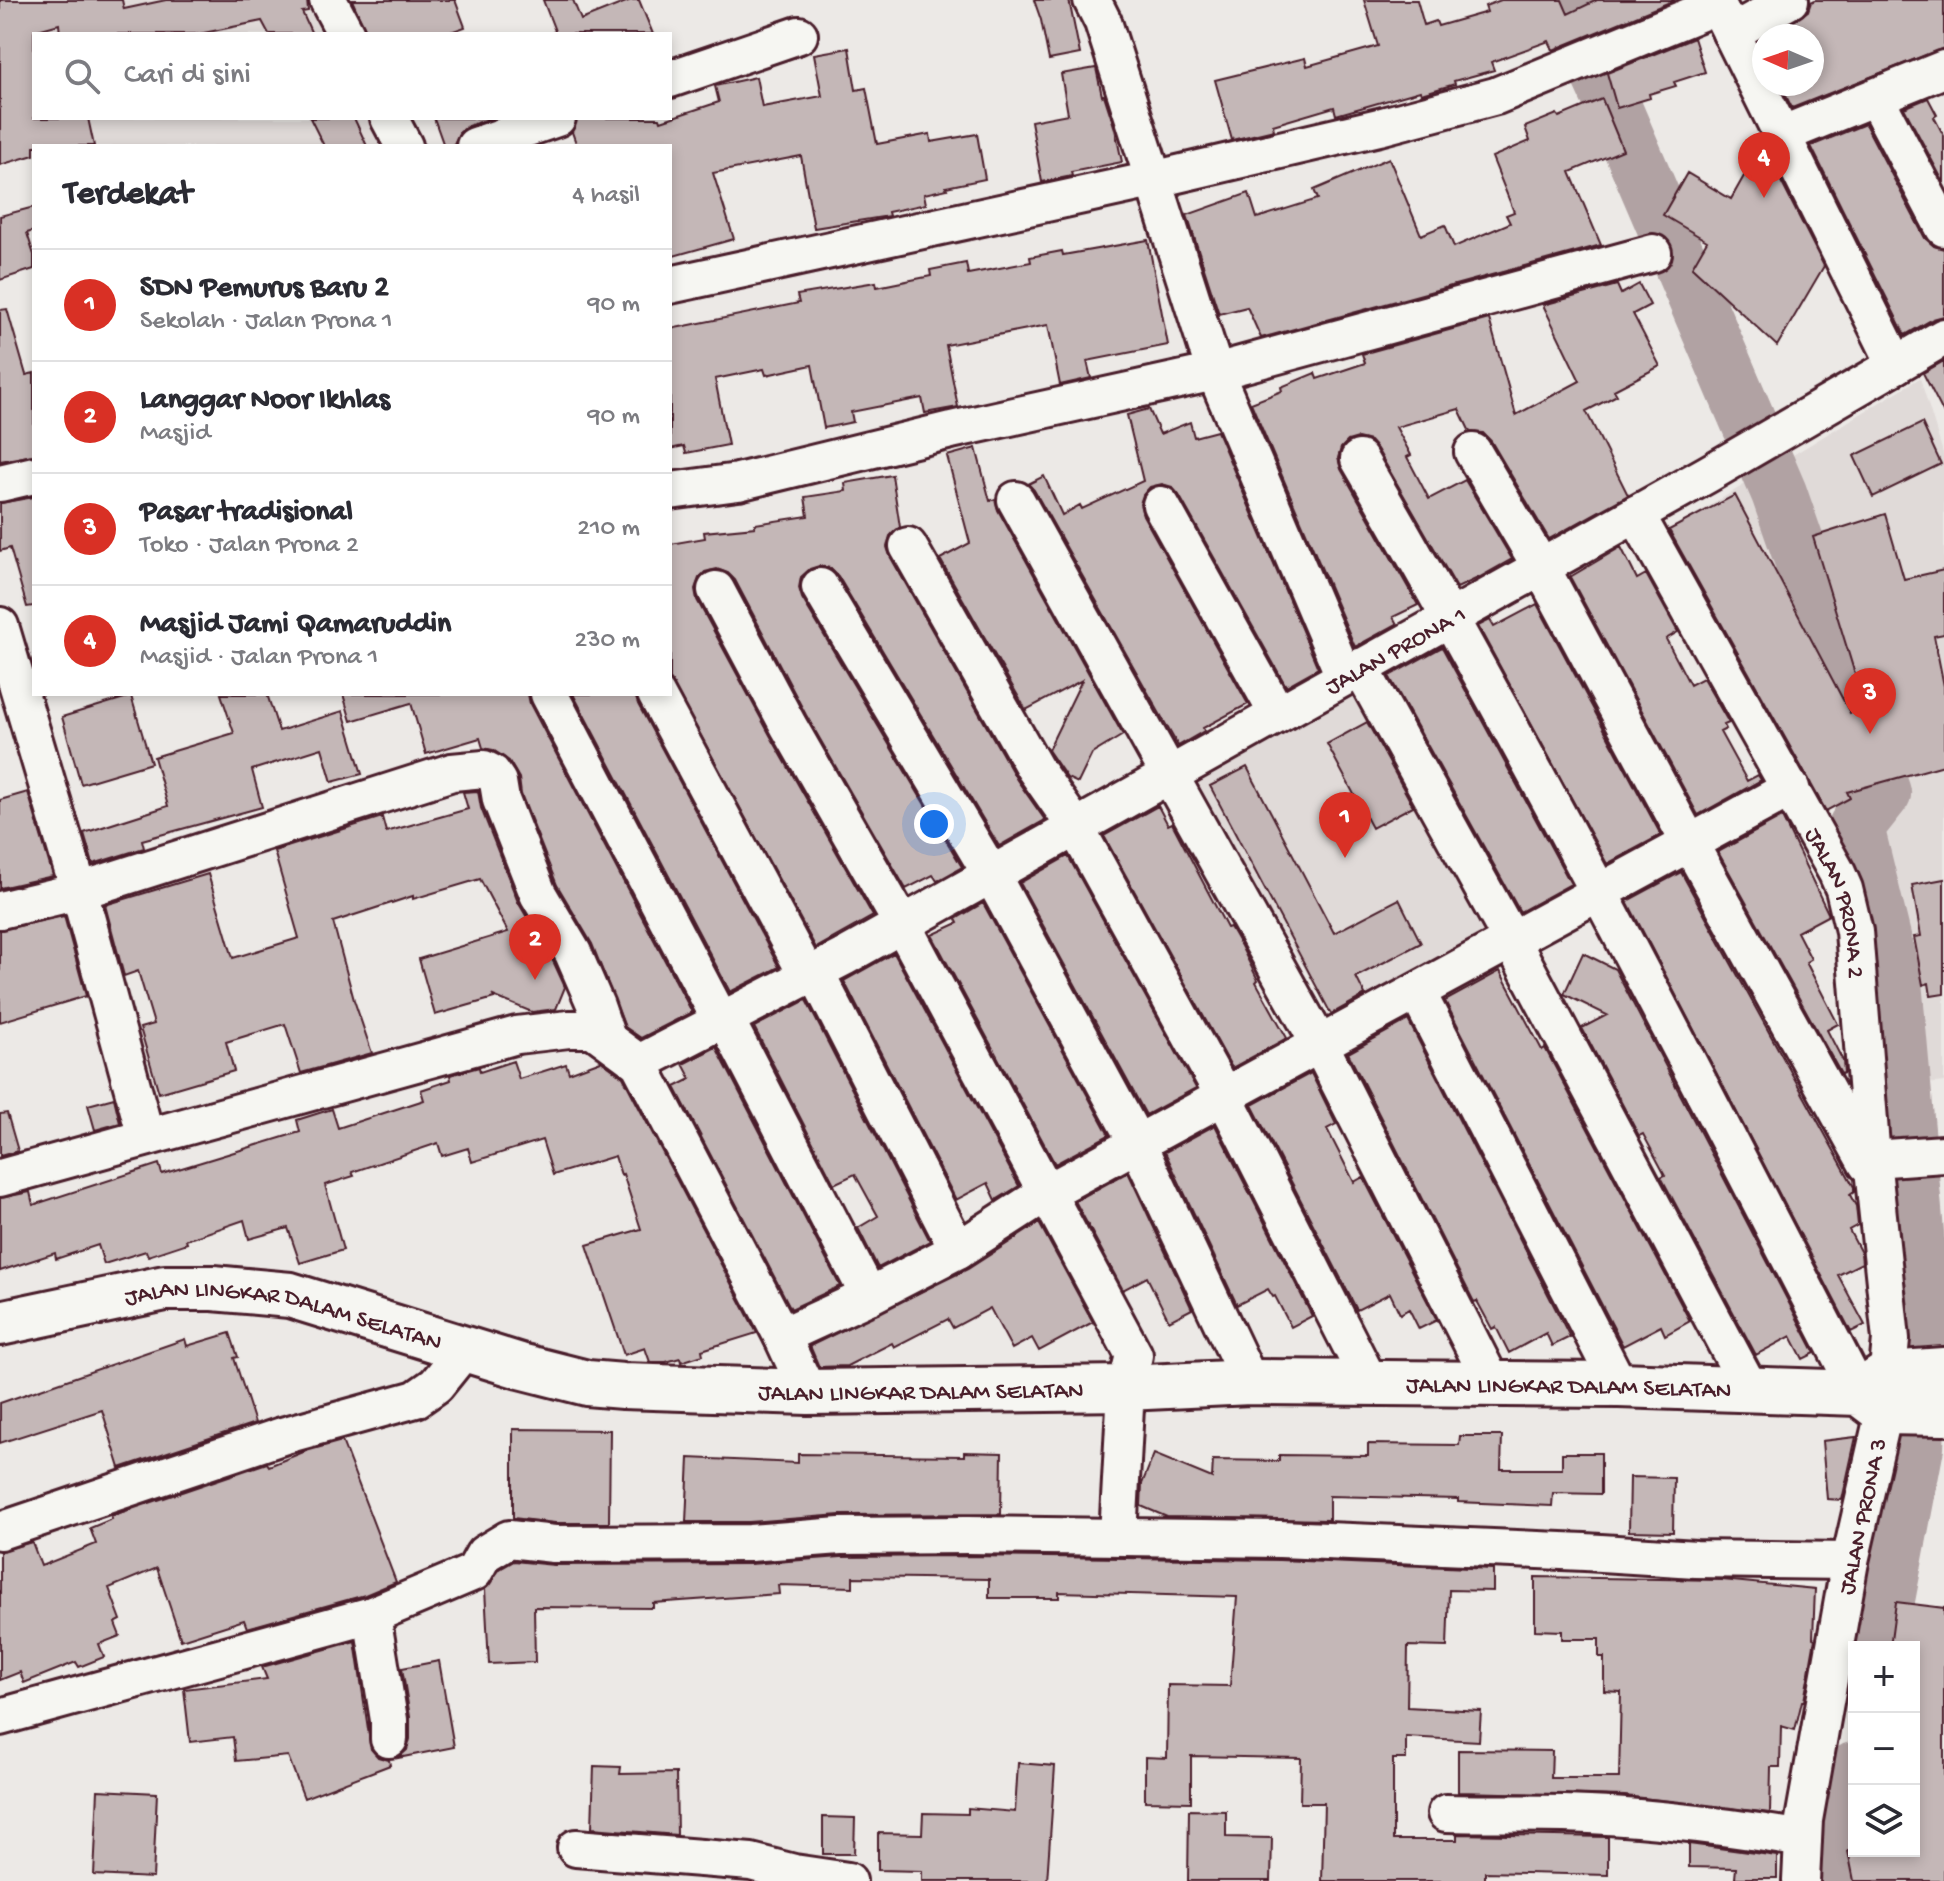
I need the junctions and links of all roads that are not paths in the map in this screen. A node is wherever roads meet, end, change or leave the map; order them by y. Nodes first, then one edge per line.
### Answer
1 (328, 0) edge
2 (1092, 0) edge
3 (1790, 0) edge
4 (1721, 13) edge
5 (345, 32) edge
6 (799, 35) dead end
7 (1944, 69) edge
8 (672, 78) edge
9 (1875, 97) junction
10 (390, 120) edge
11 (551, 120) edge
12 (1781, 135) junction
13 (403, 144) edge
14 (481, 144) edge
15 (1152, 180) junction
16 (1944, 228) edge
17 (1653, 253) dead end
18 (672, 285) edge
19 (1944, 337) edge
20 (1896, 365) junction
21 (1215, 372) junction
22 (1473, 452) dead end
23 (1359, 459) dead end
24 (32, 475) edge
25 (0, 483) edge
26 (672, 491) edge
27 (1016, 500) dead end
28 (1161, 505) dead end
29 (1636, 514) junction
30 (908, 546) dead end
31 (1541, 567) junction
32 (820, 587) dead end
33 (716, 590) dead end
34 (1451, 617) junction
35 (1, 631) edge
36 (1352, 671) junction
37 (27, 690) edge
38 (550, 696) edge
39 (657, 696) edge
40 (1277, 713) junction
41 (1170, 773) junction
42 (1791, 788) junction
43 (1075, 826) junction
44 (1690, 844) junction
45 (991, 874) junction
46 (79, 891) junction
47 (1600, 892) junction
48 (0, 910) edge
49 (902, 924) junction
50 (1512, 941) junction
51 (822, 968) junction
52 (1417, 992) junction
53 (723, 1019) junction
54 (607, 1038) junction
55 (1320, 1045) junction
56 (639, 1063) junction
57 (1224, 1096) junction
58 (146, 1137) junction
59 (1137, 1143) junction
60 (1937, 1155) edge
61 (1877, 1165) junction
62 (0, 1178) edge
63 (1046, 1193) junction
64 (958, 1250) junction
65 (869, 1296) junction
66 (0, 1323) edge
67 (782, 1336) junction
68 (465, 1349) junction
69 (1250, 1382) junction
70 (1371, 1385) junction
71 (1493, 1385) junction
72 (1619, 1385) junction
73 (1905, 1387) edge
74 (1126, 1388) junction
75 (1750, 1389) junction
76 (808, 1392) junction
77 (0, 1531) edge
78 (1118, 1536) junction
79 (1850, 1561) junction
80 (372, 1615) junction
81 (0, 1717) edge
82 (389, 1739) dead end
83 (1446, 1813) dead end
84 (1803, 1839) junction
85 (576, 1848) dead end
86 (848, 1881) edge
87 (1801, 1881) edge

1 - 5 street
2 - 15 street
3 - 4 street
4 - 12 street
4 - 15 street
6 - 8 street
7 - 9 street
9 - 12 street
9 - 16 street
10 - 13 street
11 - 14 street
12 - 20 street
15 - 18 street
15 - 21 street
17 - 21 street
19 - 20 street, JALAN PRONA 1
20 - 29 street, JALAN PRONA 1
21 - 26 street
21 - 36 street
22 - 31 street
23 - 34 street
24 - 25 street
27 - 41 street
28 - 40 street
29 - 31 street, JALAN PRONA 1
29 - 42 street, JALAN PRONA 2
30 - 43 street
31 - 34 street, JALAN PRONA 1
31 - 44 street
32 - 45 street
33 - 49 street
34 - 36 street, JALAN PRONA 1
34 - 47 street
35 - 37 street
36 - 40 street, JALAN PRONA 1
36 - 50 street
37 - 46 street
38 - 53 street
39 - 51 street
40 - 41 street, JALAN PRONA 1
41 - 43 street, JALAN PRONA 1
41 - 55 street
42 - 44 street
42 - 61 street, JALAN PRONA 2
43 - 45 street, JALAN PRONA 1
43 - 57 street
44 - 47 street
44 - 61 street
45 - 49 street, JALAN PRONA 1
45 - 59 street
46 - 48 street
46 - 54 street
46 - 58 street
47 - 50 street
47 - 73 street
49 - 51 street, JALAN PRONA 1
49 - 63 street
50 - 52 street
50 - 75 street
51 - 53 street, JALAN PRONA 1
51 - 64 street
52 - 55 street
52 - 72 street
53 - 56 street, JALAN PRONA 1
53 - 65 street
54 - 56 street
54 - 58 street
55 - 57 street
55 - 71 street
56 - 67 street
57 - 59 street
57 - 70 street
58 - 62 street
59 - 63 street
59 - 69 street
60 - 61 street
61 - 73 street, JALAN PRONA 2
63 - 64 street
63 - 74 street
64 - 65 street
65 - 67 street
66 - 68 main road, JALAN LINGKAR DALAM SELATAN
67 - 76 street
68 - 76 main road, JALAN LINGKAR DALAM SELATAN
68 - 77 street
69 - 70 main road, JALAN LINGKAR DALAM SELATAN
69 - 74 main road, JALAN LINGKAR DALAM SELATAN
70 - 71 main road, JALAN LINGKAR DALAM SELATAN
71 - 72 main road, JALAN LINGKAR DALAM SELATAN
72 - 75 main road, JALAN LINGKAR DALAM SELATAN
73 - 75 main road, JALAN LINGKAR DALAM SELATAN
73 - 79 street, JALAN PRONA 3
74 - 76 main road, JALAN LINGKAR DALAM SELATAN
74 - 78 street
78 - 79 street
78 - 80 street
79 - 84 street, JALAN PRONA 3
80 - 81 street
80 - 82 street
83 - 84 street
84 - 87 street, JALAN PRONA 3
85 - 86 street

